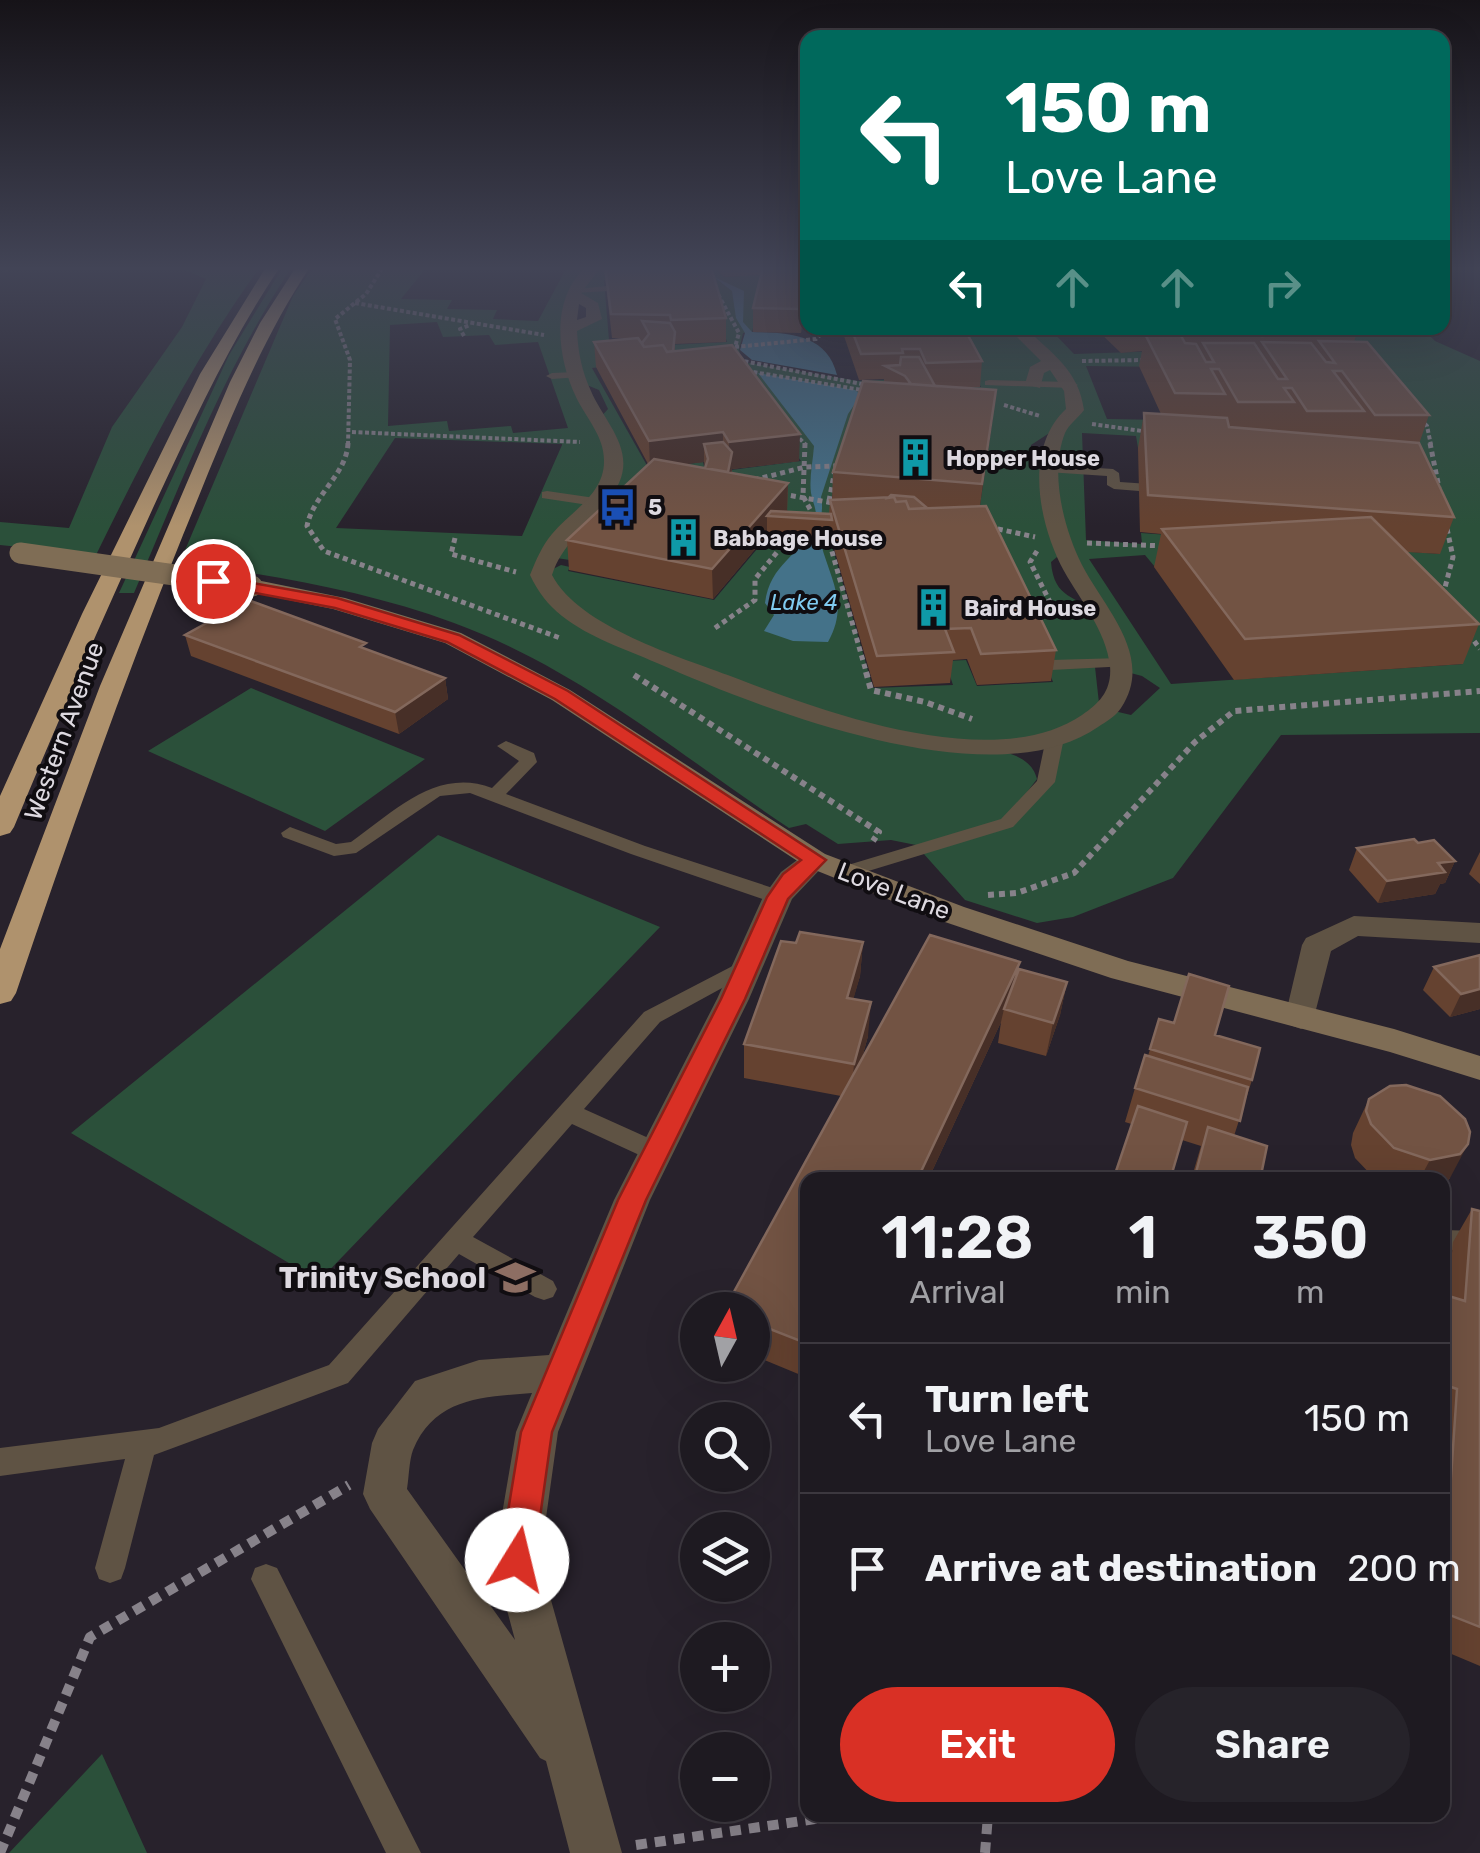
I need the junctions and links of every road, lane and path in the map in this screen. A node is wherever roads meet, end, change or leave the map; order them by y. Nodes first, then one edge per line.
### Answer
1 (219, 353) edge
2 (254, 353) edge
3 (571, 353) edge
4 (733, 353) edge
5 (1044, 353) edge
6 (1054, 353) edge
7 (1058, 353) edge
8 (724, 358) edge
9 (1048, 358) junction
10 (738, 360) junction
11 (1156, 360) edge
12 (742, 370) junction
13 (552, 376) dead end
14 (746, 378) edge
15 (578, 379) junction
16 (989, 383) dead end
17 (1029, 384) junction
18 (1077, 387) junction
19 (997, 403) edge
20 (1415, 412) edge
21 (1038, 416) junction
22 (784, 422) edge
23 (1130, 422) dead end
24 (1060, 426) junction
25 (1102, 426) junction
26 (423, 427) dead end
27 (1119, 428) junction
28 (486, 431) dead end
29 (1140, 431) junction
30 (352, 432) dead end
31 (367, 432) dead end
32 (1110, 433) dead end
33 (1163, 434) edge
34 (429, 435) dead end
35 (490, 437) dead end
36 (1154, 443) edge
37 (807, 467) junction
38 (1052, 474) junction
39 (746, 482) edge
40 (1176, 490) edge
41 (1440, 492) edge
42 (547, 495) dead end
43 (803, 496) junction
44 (589, 508) junction
45 (1443, 508) edge
46 (808, 522) edge
47 (974, 525) edge
48 (826, 528) edge
49 (797, 530) edge
50 (1030, 536) junction
51 (456, 538) dead end
52 (1064, 547) junction
53 (1174, 547) edge
54 (10, 552) edge
55 (550, 567) junction
56 (1442, 597) edge
57 (1050, 602) dead end
58 (1461, 623) edge
59 (715, 628) dead end
60 (1480, 649) edge
61 (1122, 663) junction
62 (1052, 665) edge
63 (1480, 691) edge
64 (974, 720) dead end
65 (1056, 738) junction
66 (506, 746) dead end
67 (496, 794) junction
68 (0, 827) edge
69 (290, 833) dead end
70 (830, 866) junction
71 (778, 897) junction
72 (922, 902) junction
73 (1480, 933) edge
74 (748, 965) junction
75 (0, 993) edge
76 (1301, 1016) junction
77 (1480, 1068) edge
78 (568, 1112) junction
79 (656, 1152) junction
80 (456, 1240) junction
81 (1450, 1240) edge
82 (1480, 1240) edge
83 (544, 1289) dead end
84 (562, 1372) junction
85 (143, 1443) junction
86 (0, 1462) edge
87 (359, 1479) dead end
88 (110, 1568) dead end
89 (266, 1578) dead end
90 (571, 1760) junction
91 (800, 1821) edge
92 (987, 1822) edge
93 (596, 1852) edge
94 (0, 1853) edge
95 (404, 1853) edge
96 (985, 1853) edge

1 - 68 highway, Western Avenue
2 - 75 highway, Western Avenue
3 - 15 street
4 - 10 path
5 - 9 street
6 - 9 path
7 - 11 path
8 - 10 path
9 - 17 street
9 - 18 street
10 - 12 path
10 - 12 path
12 - 14 path
13 - 15 lane
15 - 44 street
16 - 17 lane
17 - 18 lane
17 - 21 path
18 - 24 street
19 - 21 path
20 - 41 path
21 - 24 path
22 - 37 path
23 - 27 path
24 - 25 path
24 - 38 street
25 - 27 path
25 - 32 path
26 - 34 path
27 - 29 path
28 - 35 path
29 - 33 path
29 - 36 path
30 - 31 path
37 - 39 path
37 - 43 path
37 - 43 path
38 - 40 lane
38 - 52 street
42 - 44 lane
43 - 46 path
44 - 55 street
45 - 56 path
47 - 50 path
48 - 64 path
49 - 59 path
50 - 52 path
50 - 57 path
51 - 55 path
52 - 53 path
52 - 61 street
54 - 70 street, Love Lane, bridge
55 - 65 street
58 - 60 path
61 - 62 lane
61 - 65 street
63 - 72 path
65 - 70 lane
66 - 67 lane
67 - 69 lane
67 - 71 lane
70 - 71 street
70 - 72 street, Love Lane
71 - 74 street
72 - 76 street, Love Lane
73 - 76 street
74 - 78 lane
74 - 79 street
76 - 77 street, Love Lane
78 - 79 lane
78 - 80 lane
79 - 84 street
80 - 83 lane
80 - 85 lane
81 - 82 lane
84 - 90 street
84 - 90 street
85 - 86 lane
85 - 88 lane
87 - 94 path
89 - 95 lane
90 - 93 street
91 - 93 path
92 - 96 path

